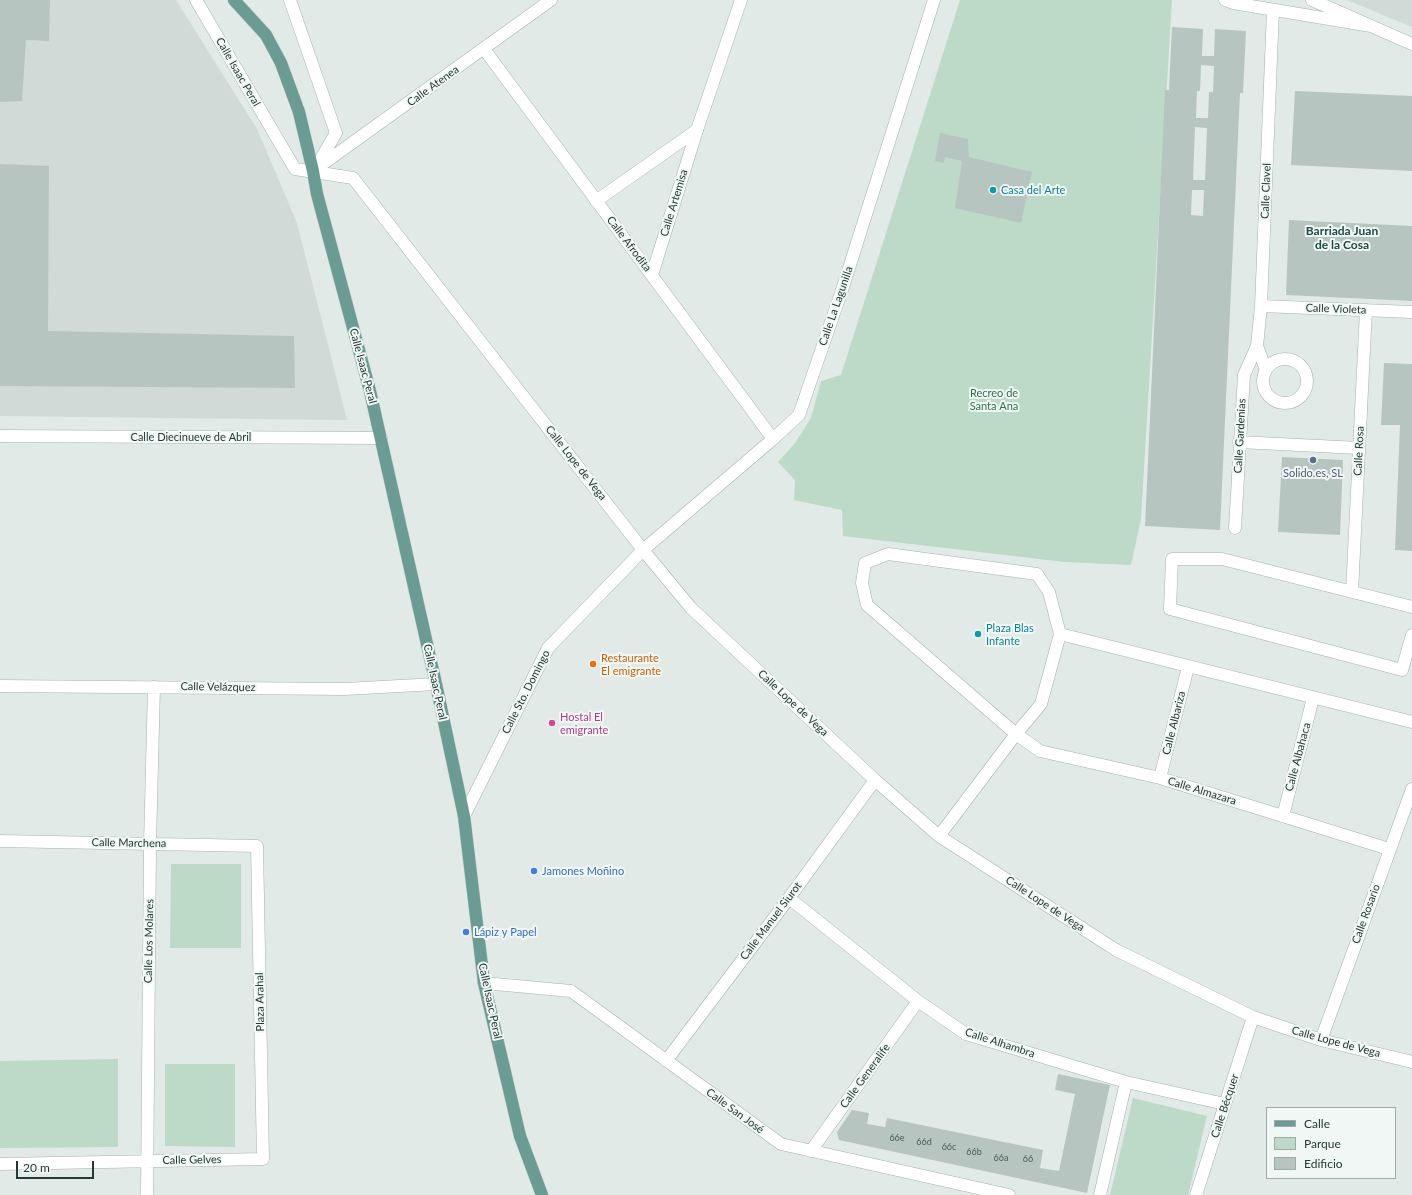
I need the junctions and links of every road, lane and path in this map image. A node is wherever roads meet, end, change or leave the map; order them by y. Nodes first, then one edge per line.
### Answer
1 (196, 0) edge
2 (234, 0) edge
3 (290, 0) edge
4 (551, 0) edge
5 (741, 0) edge
6 (934, 0) edge
7 (1226, 0) edge
8 (1312, 0) edge
9 (1323, 0) edge
10 (1273, 10) junction
11 (1345, 14) junction
12 (1371, 26) junction
13 (1412, 44) edge
14 (484, 49) junction
15 (697, 130) junction
16 (314, 171) junction
17 (596, 201) junction
18 (652, 275) junction
19 (1261, 306) junction
20 (1366, 310) junction
21 (1412, 312) edge
22 (1257, 346) junction
23 (1266, 370) dead end
24 (0, 436) edge
25 (382, 438) junction
26 (774, 439) junction
27 (1240, 442) junction
28 (1360, 448) junction
29 (1235, 528) dead end
30 (643, 550) junction
31 (1352, 592) junction
32 (1412, 607) edge
33 (1060, 634) junction
34 (1412, 635) edge
35 (1188, 667) junction
36 (436, 684) junction
37 (0, 686) edge
38 (154, 687) junction
39 (1313, 698) junction
40 (1412, 722) edge
41 (1016, 734) junction
42 (1160, 778) junction
43 (875, 780) junction
44 (1412, 789) edge
45 (464, 816) junction
46 (1282, 816) junction
47 (939, 836) junction
48 (0, 841) edge
49 (150, 844) junction
50 (258, 846) joint
51 (1389, 849) junction
52 (789, 898) junction
53 (484, 983) junction
54 (918, 1001) junction
55 (1253, 1017) junction
56 (1321, 1040) junction
57 (666, 1061) junction
58 (1412, 1062) edge
59 (1126, 1082) junction
60 (1225, 1104) junction
61 (811, 1151) junction
62 (264, 1159) joint
63 (147, 1161) junction
64 (0, 1164) edge
65 (988, 1193) edge
66 (148, 1195) edge
67 (542, 1195) edge
68 (1009, 1195) edge
69 (1100, 1195) edge
70 (1196, 1195) edge

1 - 16 street, Calle Isaac Peral
2 - 16 main road, Calle Isaac Peral
3 - 16 street
4 - 14 street, Calle Atenea
5 - 15 street, Calle Artemisa
6 - 26 street, Calle La Lagunilla
7 - 10 street
8 - 11 street
9 - 11 street
10 - 12 street
10 - 19 street, Calle Clavel
11 - 12 street
12 - 13 street
14 - 16 street, Calle Atenea
14 - 17 street, Calle Afrodita
15 - 17 street
15 - 18 street, Calle Artemisa
16 - 25 main road, Calle Isaac Peral
16 - 30 street, Calle Lope de Vega
17 - 18 street, Calle Afrodita
18 - 26 street, Calle Afrodita
19 - 20 street, Calle Violeta
19 - 22 street, Calle Clavel
20 - 21 street, Calle Violeta
20 - 28 street, Calle Rosa
22 - 23 street, Calle Clavel
22 - 27 street, Calle Gardenias
24 - 25 street, Calle Diecinueve de Abril
25 - 36 main road, Calle Isaac Peral
26 - 30 street, Calle La Lagunilla
27 - 28 street
27 - 29 street, Calle Gardenias
28 - 31 street, Calle Rosa
30 - 43 street, Calle Lope de Vega
30 - 45 street, Calle Sto. Domingo
31 - 32 street
31 - 34 street
33 - 35 street
33 - 41 street
33 - 41 street
35 - 39 street
35 - 42 street, Calle Albariza
36 - 38 street, Calle Velázquez
36 - 45 main road, Calle Isaac Peral
37 - 38 street, Calle Velázquez
38 - 49 street, Calle Los Molares
39 - 40 street
39 - 46 street, Calle Albahaca
41 - 42 street, Calle Almazara
41 - 47 street
42 - 46 street, Calle Almazara
43 - 47 street, Calle Lope de Vega
43 - 52 street, Calle Manuel Siurot
44 - 51 street, Calle Rosario
45 - 53 main road, Calle Isaac Peral
46 - 51 street, Calle Almazara
47 - 55 street, Calle Lope de Vega
48 - 49 street, Calle Marchena
49 - 50 street, Calle Marchena
49 - 63 street, Calle Los Molares
50 - 62 street, Plaza Arahal
51 - 56 street, Calle Rosario
52 - 54 street, Calle Alhambra
52 - 57 street, Calle Manuel Siurot
53 - 57 street, Calle San José
53 - 67 main road, Calle Isaac Peral
54 - 59 street, Calle Alhambra
54 - 61 street, Calle Generalife
55 - 56 street, Calle Lope de Vega
55 - 60 street, Calle Bécquer
56 - 58 street, Calle Lope de Vega
57 - 61 street, Calle San José
59 - 60 street, Calle Alhambra
59 - 69 street
60 - 70 street, Calle Bécquer
61 - 65 street, Calle San José
62 - 63 street, Calle Gelves
63 - 64 street, Calle Gelves
63 - 66 street, Calle Los Molares
65 - 68 street, Calle San José

